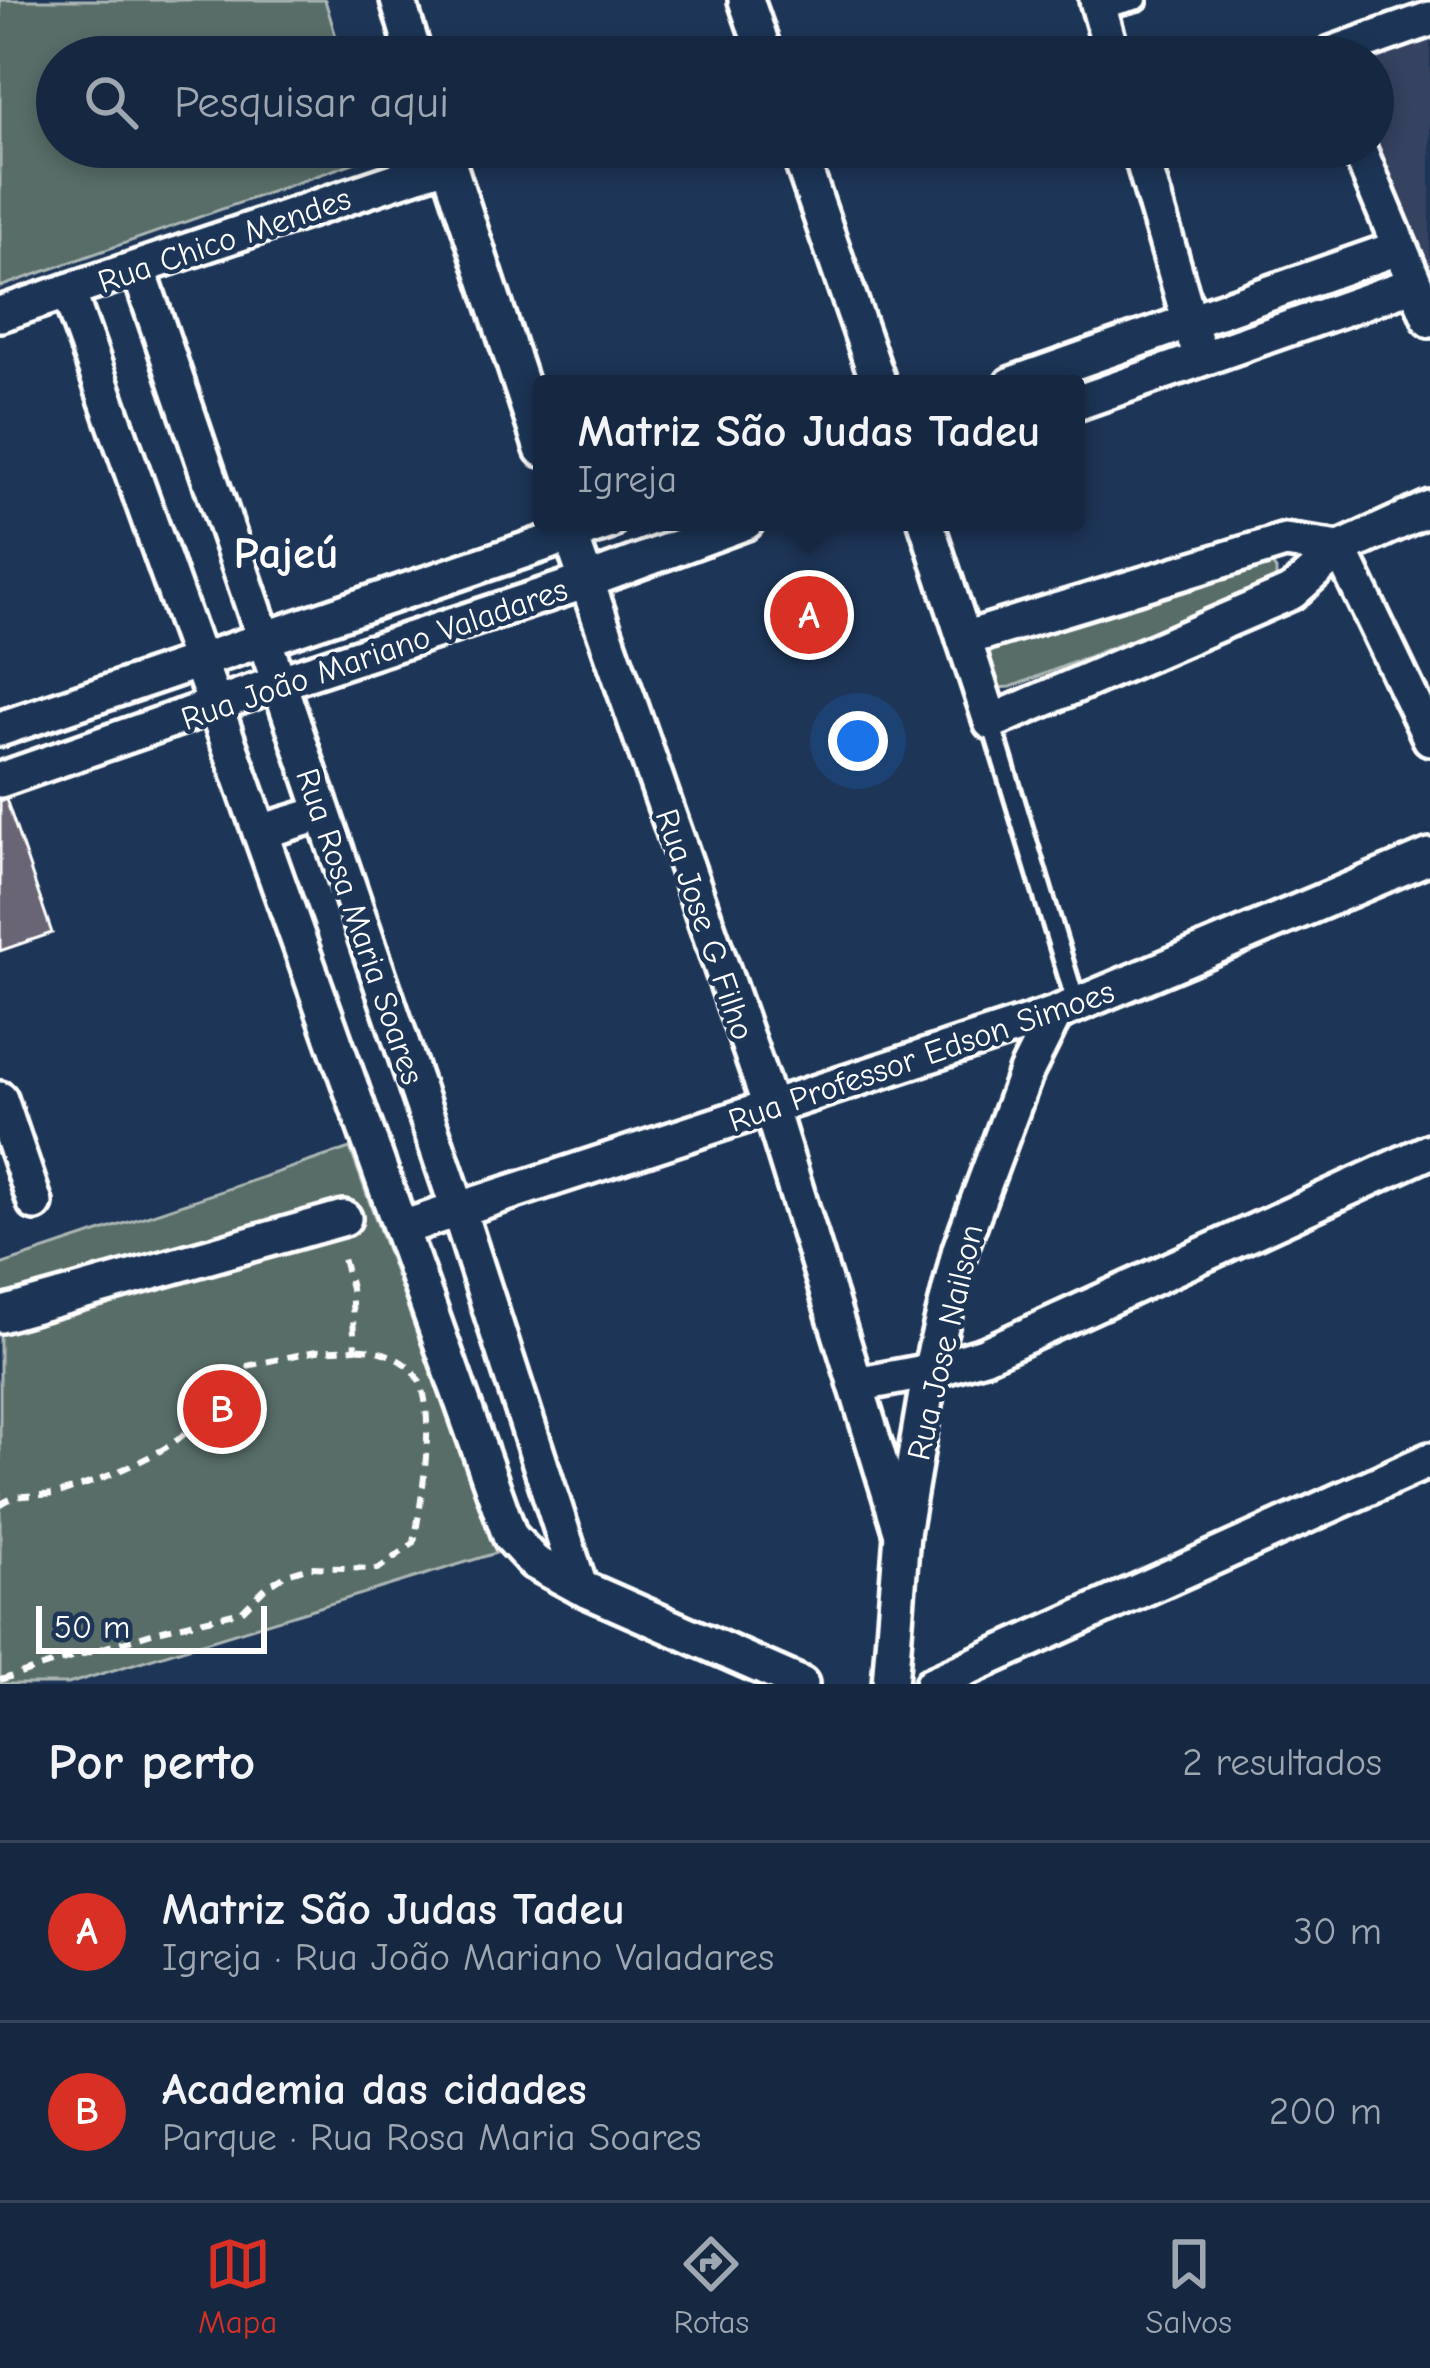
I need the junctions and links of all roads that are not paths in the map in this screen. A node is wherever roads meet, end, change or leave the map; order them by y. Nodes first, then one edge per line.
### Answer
1 (398, 0) edge
2 (746, 0) edge
3 (1138, 0) edge
4 (1098, 5) edge
5 (1430, 19) edge
6 (409, 36) edge
7 (759, 36) edge
8 (1107, 36) edge
9 (1382, 36) edge
10 (410, 168) edge
11 (449, 168) edge
12 (804, 168) edge
13 (1145, 168) edge
14 (1366, 168) edge
15 (1398, 248) junction
16 (138, 268) junction
17 (1414, 284) junction
18 (68, 291) junction
19 (0, 314) edge
20 (1430, 320) edge
21 (1190, 322) junction
22 (1201, 359) junction
23 (876, 375) edge
24 (1038, 375) edge
25 (1085, 400) edge
26 (533, 422) edge
27 (1430, 508) edge
28 (560, 531) edge
29 (569, 531) edge
30 (722, 531) edge
31 (929, 531) edge
32 (1340, 549) junction
33 (586, 581) junction
34 (262, 638) junction
35 (964, 639) junction
36 (200, 662) junction
37 (278, 683) junction
38 (216, 705) junction
39 (991, 722) junction
40 (0, 729) edge
41 (1430, 738) edge
42 (0, 780) edge
43 (323, 813) junction
44 (260, 832) junction
45 (1430, 856) edge
46 (1066, 1010) junction
47 (0, 1099) edge
48 (770, 1106) junction
49 (1430, 1151) edge
50 (35, 1204) dead end
51 (458, 1209) junction
52 (344, 1218) road end
53 (402, 1228) junction
54 (0, 1315) edge
55 (930, 1371) junction
56 (856, 1385) junction
57 (518, 1397) junction
58 (469, 1413) junction
59 (1430, 1460) edge
60 (902, 1534) junction
61 (580, 1587) junction
62 (801, 1684) edge
63 (890, 1684) edge
64 (932, 1684) edge

1 - 6 street
2 - 7 street
3 - 4 lane
4 - 8 street
5 - 9 street
10 - 16 street, Rua Chico Mendes
11 - 26 street
12 - 23 street
13 - 21 street
14 - 15 street
15 - 17 street
15 - 21 street
16 - 18 street, Rua Chico Mendes
16 - 34 street, Rua Rosa Maria Soares
17 - 20 street
17 - 22 street
18 - 19 street, Rua Chico Mendes
18 - 36 street, Rua Rosa Maria Soares
21 - 22 street
21 - 24 street
22 - 25 street
27 - 32 street
28 - 34 street, Rua João Mariano Valadares
29 - 33 street, Rua Jose G Filho
30 - 33 street, Rua João Mariano Valadares
31 - 35 street
32 - 35 street
32 - 39 street
32 - 41 street
33 - 37 street, Rua João Mariano Valadares
33 - 48 street, Rua Jose G Filho
34 - 36 street, Rua João Mariano Valadares
34 - 37 street, Rua Rosa Maria Soares
35 - 39 street
36 - 38 street, Rua Rosa Maria Soares
36 - 40 street, Rua João Mariano Valadares
37 - 38 street, Rua João Mariano Valadares
37 - 43 street, Rua Rosa Maria Soares
38 - 42 street, Rua João Mariano Valadares
38 - 44 street, Rua Rosa Maria Soares
39 - 46 lane
43 - 44 street
43 - 51 street, Rua Rosa Maria Soares
44 - 53 street, Rua Rosa Maria Soares
45 - 46 street, Rua Professor Edson Simoes
46 - 48 street, Rua Professor Edson Simoes
46 - 55 street, Rua Jose Nailson
47 - 50 street
48 - 51 street, Rua Professor Edson Simoes
48 - 56 street, Rua Jose G Filho
49 - 55 street
51 - 53 street, Rua Professor Edson Simoes
51 - 57 street, Rua Rosa Maria Soares
52 - 54 street
53 - 58 street, Rua Rosa Maria Soares
55 - 56 street
55 - 60 street, Rua Jose Nailson
56 - 60 street, Rua Jose G Filho
57 - 58 street
57 - 61 street, Rua Rosa Maria Soares
58 - 61 street, Rua Rosa Maria Soares
59 - 64 street
60 - 63 street, Rua Jose Nailson
61 - 62 street

